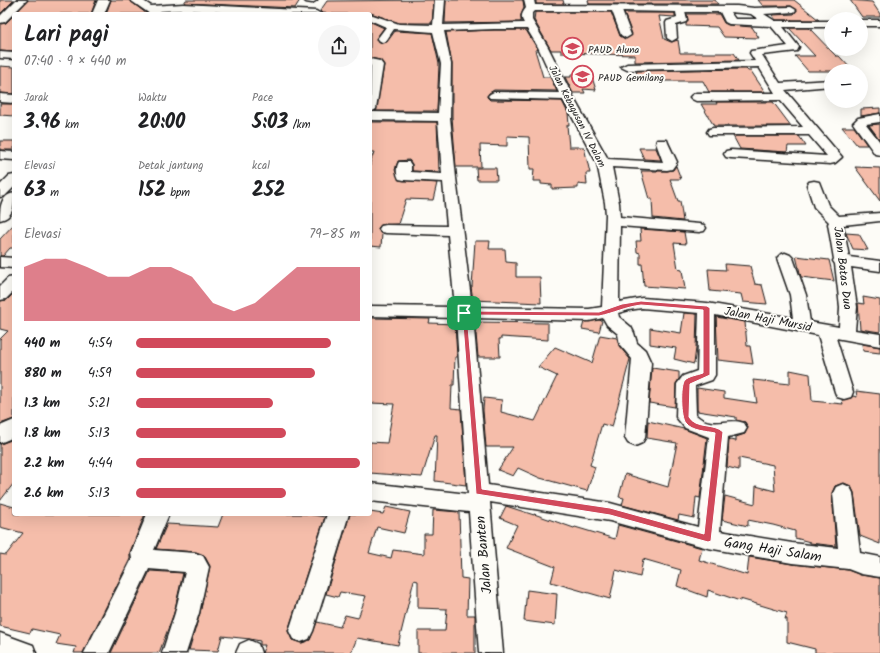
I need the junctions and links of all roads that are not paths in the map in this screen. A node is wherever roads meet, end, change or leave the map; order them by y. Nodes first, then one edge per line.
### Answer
1 (22, 0) edge
2 (104, 0) edge
3 (135, 0) edge
4 (309, 0) edge
5 (440, 0) edge
6 (741, 0) edge
7 (530, 4) edge
8 (666, 4) edge
9 (616, 9) junction
10 (680, 9) junction
11 (791, 10) dead end
12 (751, 11) junction
13 (99, 12) edge
14 (153, 12) edge
15 (284, 12) edge
16 (304, 12) edge
17 (725, 12) dead end
18 (372, 18) edge
19 (1, 20) dead end
20 (771, 23) junction
21 (868, 23) edge
22 (880, 23) edge
23 (824, 24) edge
24 (392, 25) junction
25 (531, 26) junction
26 (438, 29) junction
27 (626, 35) dead end
28 (672, 38) dead end
29 (382, 39) dead end
30 (0, 55) edge
31 (12, 56) edge
32 (372, 62) edge
33 (763, 64) junction
34 (627, 66) dead end
35 (824, 84) edge
36 (780, 92) junction
37 (372, 96) edge
38 (494, 96) dead end
39 (566, 97) junction
40 (696, 97) dead end
41 (0, 98) edge
42 (12, 99) edge
43 (372, 116) edge
44 (444, 117) junction
45 (880, 118) edge
46 (812, 131) junction
47 (713, 132) dead end
48 (662, 143) dead end
49 (880, 151) edge
50 (731, 154) dead end
51 (0, 155) edge
52 (12, 156) edge
53 (604, 164) junction
54 (404, 165) dead end
55 (449, 178) junction
56 (12, 182) edge
57 (814, 185) dead end
58 (0, 193) edge
59 (12, 200) edge
60 (0, 215) edge
61 (880, 217) edge
62 (613, 221) junction
63 (836, 221) junction
64 (699, 228) dead end
65 (386, 229) dead end
66 (455, 231) junction
67 (785, 258) dead end
68 (841, 261) junction
69 (0, 262) edge
70 (12, 263) edge
71 (880, 266) edge
72 (12, 284) edge
73 (0, 295) edge
74 (707, 308) junction
75 (372, 311) edge
76 (610, 312) junction
77 (464, 313) junction
78 (802, 326) junction
79 (825, 330) junction
80 (846, 334) junction
81 (880, 340) edge
82 (844, 392) dead end
83 (635, 438) dead end
84 (372, 492) edge
85 (843, 493) dead end
86 (479, 498) junction
87 (157, 516) edge
88 (337, 516) edge
89 (708, 539) junction
90 (143, 559) junction
91 (850, 559) junction
92 (880, 567) edge
93 (301, 631) dead end
94 (0, 645) edge
95 (24, 653) edge
96 (96, 653) edge
97 (174, 653) edge
98 (491, 653) edge

1 - 19 street
2 - 13 main road
3 - 14 street
4 - 16 street
5 - 26 street, Jalan Banten
6 - 12 street
7 - 9 street
7 - 25 street, Jalan Kebagusan IV Dalam
8 - 9 street
8 - 10 street
9 - 27 street
10 - 12 street
10 - 28 street
11 - 12 street
12 - 20 street
14 - 15 street
17 - 20 street
18 - 24 street
20 - 23 street
20 - 33 street
21 - 22 street
24 - 26 street
24 - 29 street
25 - 26 street
25 - 39 street, Jalan Kebagusan IV Dalam
26 - 44 street, Jalan Banten
30 - 31 street
32 - 37 street
33 - 34 street
33 - 36 street
35 - 36 street
36 - 40 street
36 - 46 street
38 - 39 street
39 - 53 street, Jalan Kebagusan IV Dalam
41 - 42 street
43 - 44 street
44 - 55 street, Jalan Banten
45 - 49 street
46 - 47 street
46 - 50 street
48 - 53 street
51 - 52 street
53 - 62 street, Jalan Kebagusan IV Dalam
54 - 55 street
55 - 66 street, Jalan Banten
56 - 58 street
57 - 63 street
59 - 60 main road
61 - 63 street, Jalan Batas Dua
62 - 64 street
62 - 76 street, Jalan Kebagusan IV Dalam
63 - 68 street, Jalan Batas Dua
65 - 66 street
66 - 77 street, Jalan Banten
67 - 78 street
68 - 71 street
68 - 80 street, Jalan Batas Dua
69 - 70 street
72 - 73 street
74 - 76 street, Jalan Haji Mursid
74 - 78 street, Jalan Haji Mursid
74 - 89 street
75 - 77 street, Jalan Haji Mursid
76 - 77 street, Jalan Haji Mursid
76 - 83 street
77 - 86 street, Jalan Banten
78 - 79 street, Jalan Haji Mursid
79 - 80 street, Jalan Haji Mursid
79 - 82 street
80 - 81 street, Jalan Haji Mursid
84 - 86 street, Gang Haji Salam
85 - 91 street
86 - 89 street, Gang Haji Salam
86 - 98 street, Jalan Banten
87 - 90 street
88 - 93 street
89 - 91 street, Gang Haji Salam
90 - 96 street
90 - 97 street
91 - 92 street, Gang Haji Salam
94 - 95 street

